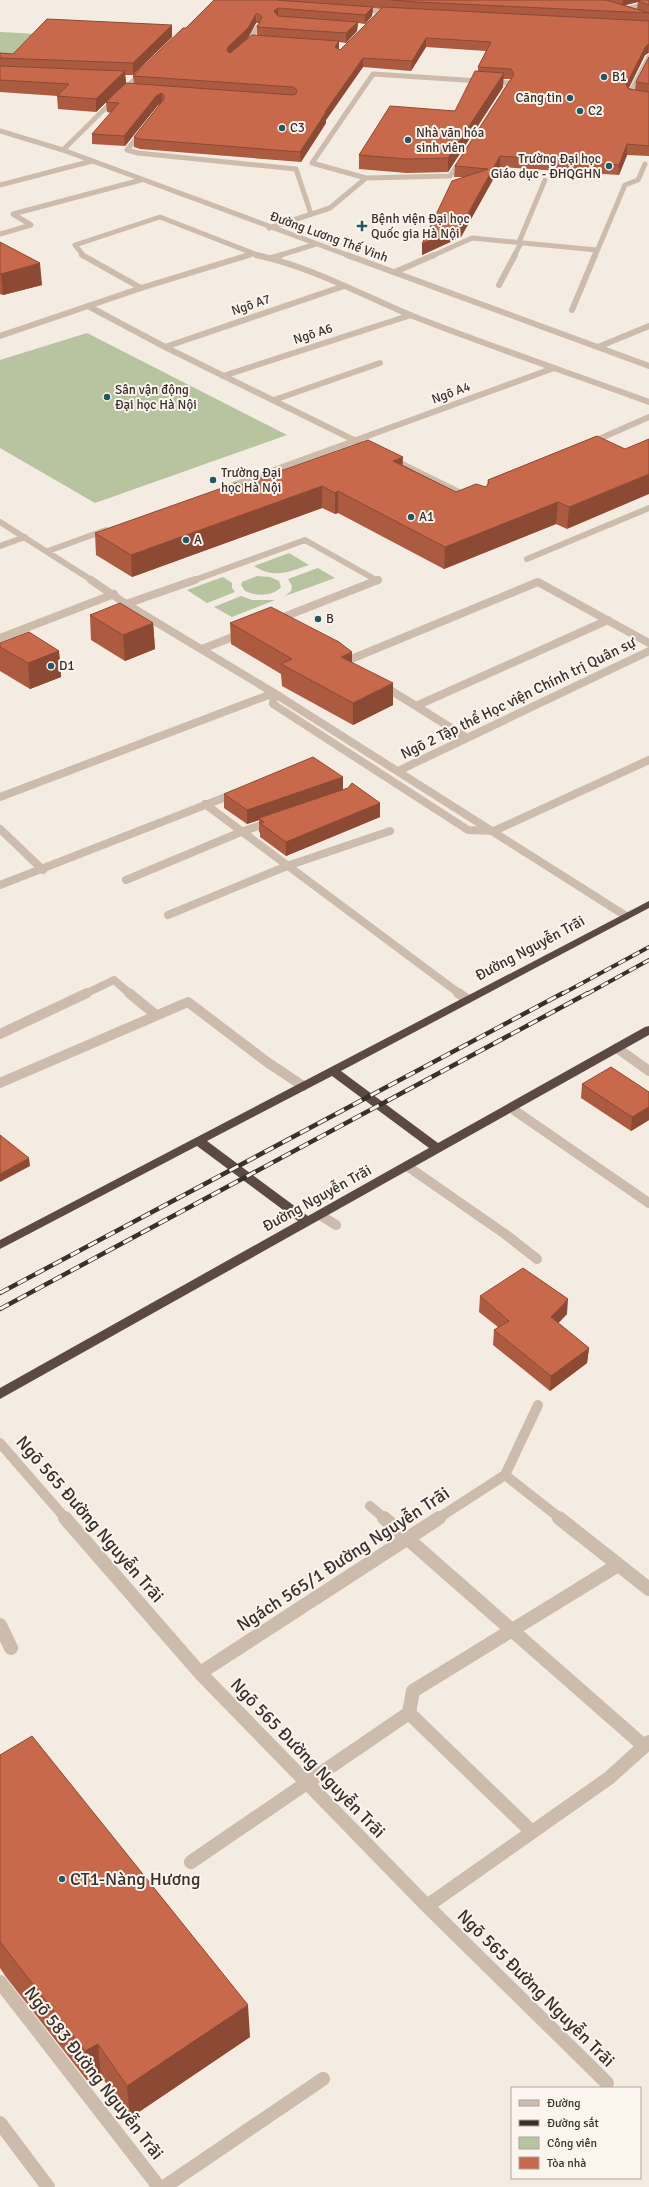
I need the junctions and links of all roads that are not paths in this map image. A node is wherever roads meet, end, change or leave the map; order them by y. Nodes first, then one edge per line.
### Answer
1 (649, 3) edge
2 (365, 5) edge
3 (616, 8) edge
4 (354, 9) edge
5 (362, 10) junction
6 (623, 10) junction
7 (382, 12) junction
8 (396, 13) edge
9 (636, 14) edge
10 (377, 17) edge
11 (258, 27) edge
12 (250, 40) junction
13 (258, 41) edge
14 (241, 50) edge
15 (649, 57) edge
16 (150, 64) edge
17 (127, 79) edge
18 (134, 79) junction
19 (125, 89) junction
20 (132, 90) edge
21 (649, 98) edge
22 (499, 100) edge
23 (148, 124) edge
24 (0, 131) edge
25 (8, 133) junction
26 (0, 136) edge
27 (63, 150) junction
28 (465, 154) edge
29 (92, 162) junction
30 (645, 164) dead end
31 (366, 178) junction
32 (141, 180) junction
33 (545, 180) dead end
34 (0, 185) edge
35 (311, 214) junction
36 (269, 228) junction
37 (0, 234) edge
38 (520, 243) junction
39 (316, 244) junction
40 (597, 250) junction
41 (252, 254) junction
42 (272, 258) junction
43 (395, 272) junction
44 (344, 286) junction
45 (499, 286) dead end
46 (141, 288) junction
47 (88, 306) junction
48 (572, 310) dead end
49 (411, 315) junction
50 (647, 328) edge
51 (0, 336) edge
52 (165, 347) junction
53 (598, 347) junction
54 (380, 363) dead end
55 (649, 366) edge
56 (554, 368) junction
57 (223, 376) junction
58 (274, 400) junction
59 (649, 402) edge
60 (649, 417) edge
61 (357, 441) junction
62 (583, 446) edge
63 (370, 448) edge
64 (384, 455) edge
65 (219, 490) edge
66 (474, 493) edge
67 (467, 496) junction
68 (477, 501) edge
69 (649, 508) edge
70 (0, 522) edge
71 (115, 527) edge
72 (25, 537) junction
73 (0, 546) edge
74 (48, 551) junction
75 (526, 559) dead end
76 (114, 594) junction
77 (126, 604) junction
78 (608, 620) junction
79 (268, 623) edge
80 (254, 629) edge
81 (0, 638) edge
82 (649, 643) edge
83 (202, 649) junction
84 (649, 651) edge
85 (357, 670) edge
86 (377, 682) edge
87 (274, 693) junction
88 (416, 706) junction
89 (467, 738) junction
90 (649, 760) edge
91 (398, 771) junction
92 (247, 789) edge
93 (0, 797) edge
94 (206, 804) junction
95 (278, 819) edge
96 (0, 829) edge
97 (390, 831) dead end
98 (494, 831) junction
99 (240, 832) junction
100 (287, 866) junction
101 (43, 870) junction
102 (126, 880) dead end
103 (0, 885) edge
104 (649, 904) edge
105 (168, 915) dead end
106 (626, 916) junction
107 (467, 999) junction
108 (156, 1015) junction
109 (649, 1030) edge
110 (0, 1034) edge
111 (617, 1048) junction
112 (332, 1070) junction
113 (649, 1071) edge
114 (2, 1080) edge
115 (302, 1086) junction
116 (511, 1108) junction
117 (198, 1141) junction
118 (438, 1149) junction
119 (407, 1166) junction
120 (649, 1203) edge
121 (320, 1215) junction
122 (308, 1222) junction
123 (336, 1225) dead end
124 (0, 1245) edge
125 (537, 1259) dead end
126 (0, 1394) edge
127 (538, 1405) dead end
128 (0, 1443) edge
129 (505, 1475) junction
130 (370, 1506) dead end
131 (406, 1539) junction
132 (618, 1565) junction
133 (649, 1590) edge
134 (0, 1625) edge
135 (512, 1631) junction
136 (11, 1648) dead end
137 (200, 1673) junction
138 (409, 1714) junction
139 (647, 1744) edge
140 (308, 1783) junction
141 (531, 1831) junction
142 (191, 1862) dead end
143 (427, 1906) junction
144 (0, 1982) edge
145 (324, 2079) dead end
146 (607, 2083) dead end
147 (0, 2122) edge
148 (48, 2187) edge
149 (159, 2187) edge
150 (164, 2187) edge

1 - 6 street
2 - 5 street
3 - 6 street
4 - 5 street
5 - 7 street
6 - 9 street
7 - 8 street
7 - 10 street
11 - 12 street
12 - 13 street
12 - 14 street
15 - 21 street
16 - 18 street
17 - 18 street
18 - 19 street
19 - 20 street
19 - 27 street
22 - 31 street
23 - 35 street
24 - 25 street, Đường Lương Thế Vinh
25 - 26 street
25 - 27 street, Đường Lương Thế Vinh
27 - 29 street, Đường Lương Thế Vinh
28 - 31 street
29 - 32 street, Đường Lương Thế Vinh
29 - 34 street
30 - 40 street
31 - 35 street
32 - 36 street, Đường Lương Thế Vinh
32 - 37 street
33 - 38 street
35 - 36 street
36 - 39 street, Đường Lương Thế Vinh
38 - 40 street
38 - 43 street
38 - 45 street
39 - 42 street
39 - 43 street, Đường Lương Thế Vinh
40 - 48 street
41 - 42 street
41 - 46 street
41 - 46 street
42 - 44 street
43 - 53 street, Đường Lương Thế Vinh
44 - 49 street
44 - 52 street, Ngõ A7
46 - 47 street
47 - 51 street
47 - 52 street
49 - 56 street
49 - 57 street, Ngõ A6
50 - 53 street
52 - 57 street
53 - 55 street, Đường Lương Thế Vinh
54 - 58 street
56 - 59 street
56 - 61 street, Ngõ A4
57 - 58 street
58 - 61 street
60 - 62 street
61 - 63 street
61 - 65 street, Ngõ A4
64 - 67 street
66 - 67 street
67 - 68 street
69 - 75 street
70 - 72 street
71 - 74 street
72 - 73 street
72 - 74 street
74 - 76 street
76 - 77 street
76 - 81 street
77 - 79 street
77 - 83 street
78 - 82 street
78 - 85 street
78 - 88 street
80 - 83 street
83 - 87 street
84 - 89 street, Ngõ 2 Tập thể Học viện Chính trị Quân sự
86 - 88 street
87 - 91 street
87 - 93 street
87 - 98 street
88 - 89 street
89 - 91 street, Ngõ 2 Tập thể Học viện Chính trị Quân sự
90 - 98 street
91 - 98 street
92 - 94 street
94 - 99 street
94 - 101 street
95 - 99 street
96 - 101 street
97 - 100 street
98 - 106 street
99 - 100 street
99 - 102 street
100 - 105 street
100 - 107 street
101 - 103 street
104 - 106 highway, Đường Nguyễn Trãi
106 - 107 highway, Đường Nguyễn Trãi
107 - 112 highway, Đường Nguyễn Trãi
108 - 110 street
108 - 114 street
108 - 115 street
109 - 111 highway, Đường Nguyễn Trãi
111 - 113 street
111 - 116 highway, Đường Nguyễn Trãi
112 - 115 highway, Đường Nguyễn Trãi
112 - 118 highway
115 - 117 highway, Đường Nguyễn Trãi
116 - 118 highway, Đường Nguyễn Trãi
116 - 120 street
117 - 122 highway
117 - 124 highway, Đường Nguyễn Trãi
118 - 119 highway, Đường Nguyễn Trãi
119 - 121 highway, Đường Nguyễn Trãi
119 - 125 street
121 - 122 highway, Đường Nguyễn Trãi
121 - 123 street
122 - 126 highway, Đường Nguyễn Trãi
127 - 129 street
128 - 137 street, Ngõ 565 Đường Nguyễn Trãi
129 - 131 street, Ngách 565/1 Đường Nguyễn Trãi
129 - 132 street
130 - 131 street
131 - 135 street
131 - 137 street, Ngách 565/1 Đường Nguyễn Trãi
132 - 133 street
132 - 135 street
134 - 136 street
135 - 138 street
135 - 139 street
137 - 140 street, Ngõ 565 Đường Nguyễn Trãi
138 - 140 street
138 - 141 street
139 - 141 street
140 - 142 street
140 - 143 street, Ngõ 565 Đường Nguyễn Trãi
141 - 143 street
143 - 146 street, Ngõ 565 Đường Nguyễn Trãi
144 - 149 street, Ngõ 583 Đường Nguyễn Trãi
145 - 150 street
147 - 148 street

